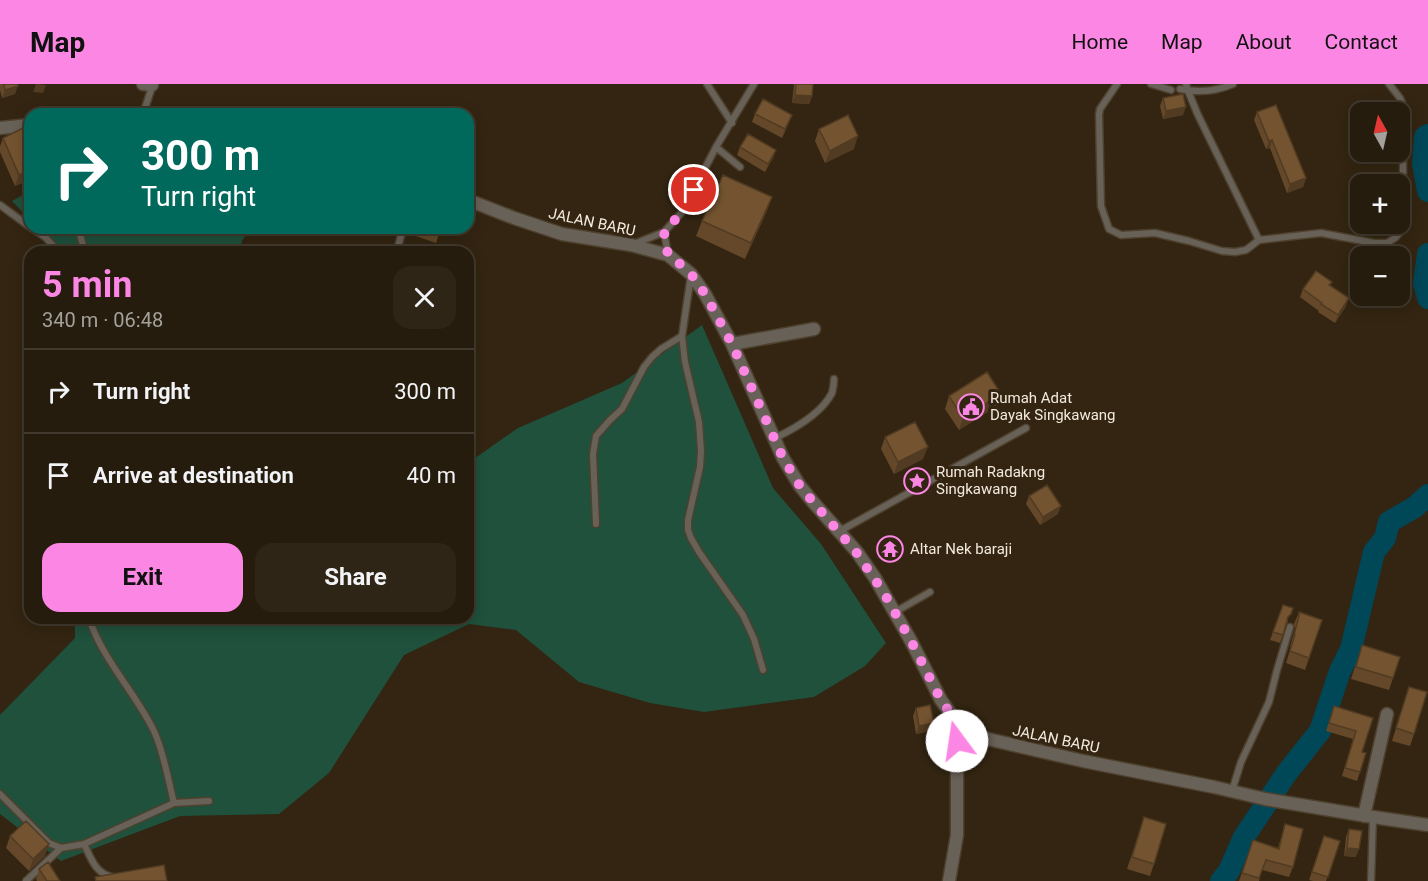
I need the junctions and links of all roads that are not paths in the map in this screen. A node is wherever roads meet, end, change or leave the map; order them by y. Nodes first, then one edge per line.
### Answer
1 (150, 84) edge
2 (707, 84) edge
3 (754, 84) edge
4 (1117, 84) edge
5 (1151, 84) edge
6 (1233, 84) edge
7 (1389, 84) edge
8 (1187, 87) edge
9 (1180, 89) dead end
10 (1171, 90) dead end
11 (144, 108) edge
12 (732, 123) junction
13 (24, 126) edge
14 (0, 128) edge
15 (716, 147) junction
16 (740, 167) dead end
17 (474, 202) edge
18 (0, 205) edge
19 (24, 222) edge
20 (664, 232) junction
21 (41, 234) edge
22 (1259, 240) junction
23 (631, 245) junction
24 (53, 246) edge
25 (668, 255) junction
26 (691, 274) junction
27 (814, 328) dead end
28 (682, 336) junction
29 (732, 344) junction
30 (834, 379) dead end
31 (1026, 428) dead end
32 (775, 438) junction
33 (596, 524) dead end
34 (838, 532) junction
35 (930, 592) dead end
36 (895, 612) junction
37 (92, 624) edge
38 (1290, 627) edge
39 (763, 670) dead end
40 (1387, 714) dead end
41 (957, 723) junction
42 (1232, 791) junction
43 (0, 794) edge
44 (209, 801) dead end
45 (174, 803) junction
46 (1368, 817) junction
47 (1428, 825) edge
48 (84, 844) junction
49 (61, 848) junction
50 (118, 878) edge
51 (26, 881) edge
52 (949, 881) edge
53 (1371, 881) edge

1 - 11 lane
2 - 12 lane
3 - 12 lane
4 - 22 lane
5 - 10 lane
6 - 8 lane
7 - 22 lane
8 - 9 lane
8 - 22 lane
12 - 15 lane
13 - 14 street
15 - 16 lane
15 - 20 lane
17 - 23 street, JALAN BARU
18 - 19 lane
20 - 23 lane
20 - 25 lane
21 - 24 lane
23 - 25 street, JALAN BARU
25 - 26 street, JALAN BARU
26 - 28 lane
26 - 29 street, JALAN BARU
27 - 29 street
28 - 33 lane
28 - 39 lane
29 - 32 street, JALAN BARU
30 - 32 lane
31 - 34 lane
32 - 34 street, JALAN BARU
34 - 36 street, JALAN BARU
35 - 36 lane
36 - 41 street, JALAN BARU
37 - 45 lane
38 - 42 lane
40 - 46 street
41 - 42 street, JALAN BARU
41 - 52 street
42 - 46 street, JALAN BARU
43 - 49 lane
44 - 45 lane
45 - 48 lane
46 - 47 street, JALAN BARU
46 - 53 lane
48 - 49 lane
48 - 50 lane
49 - 51 lane

